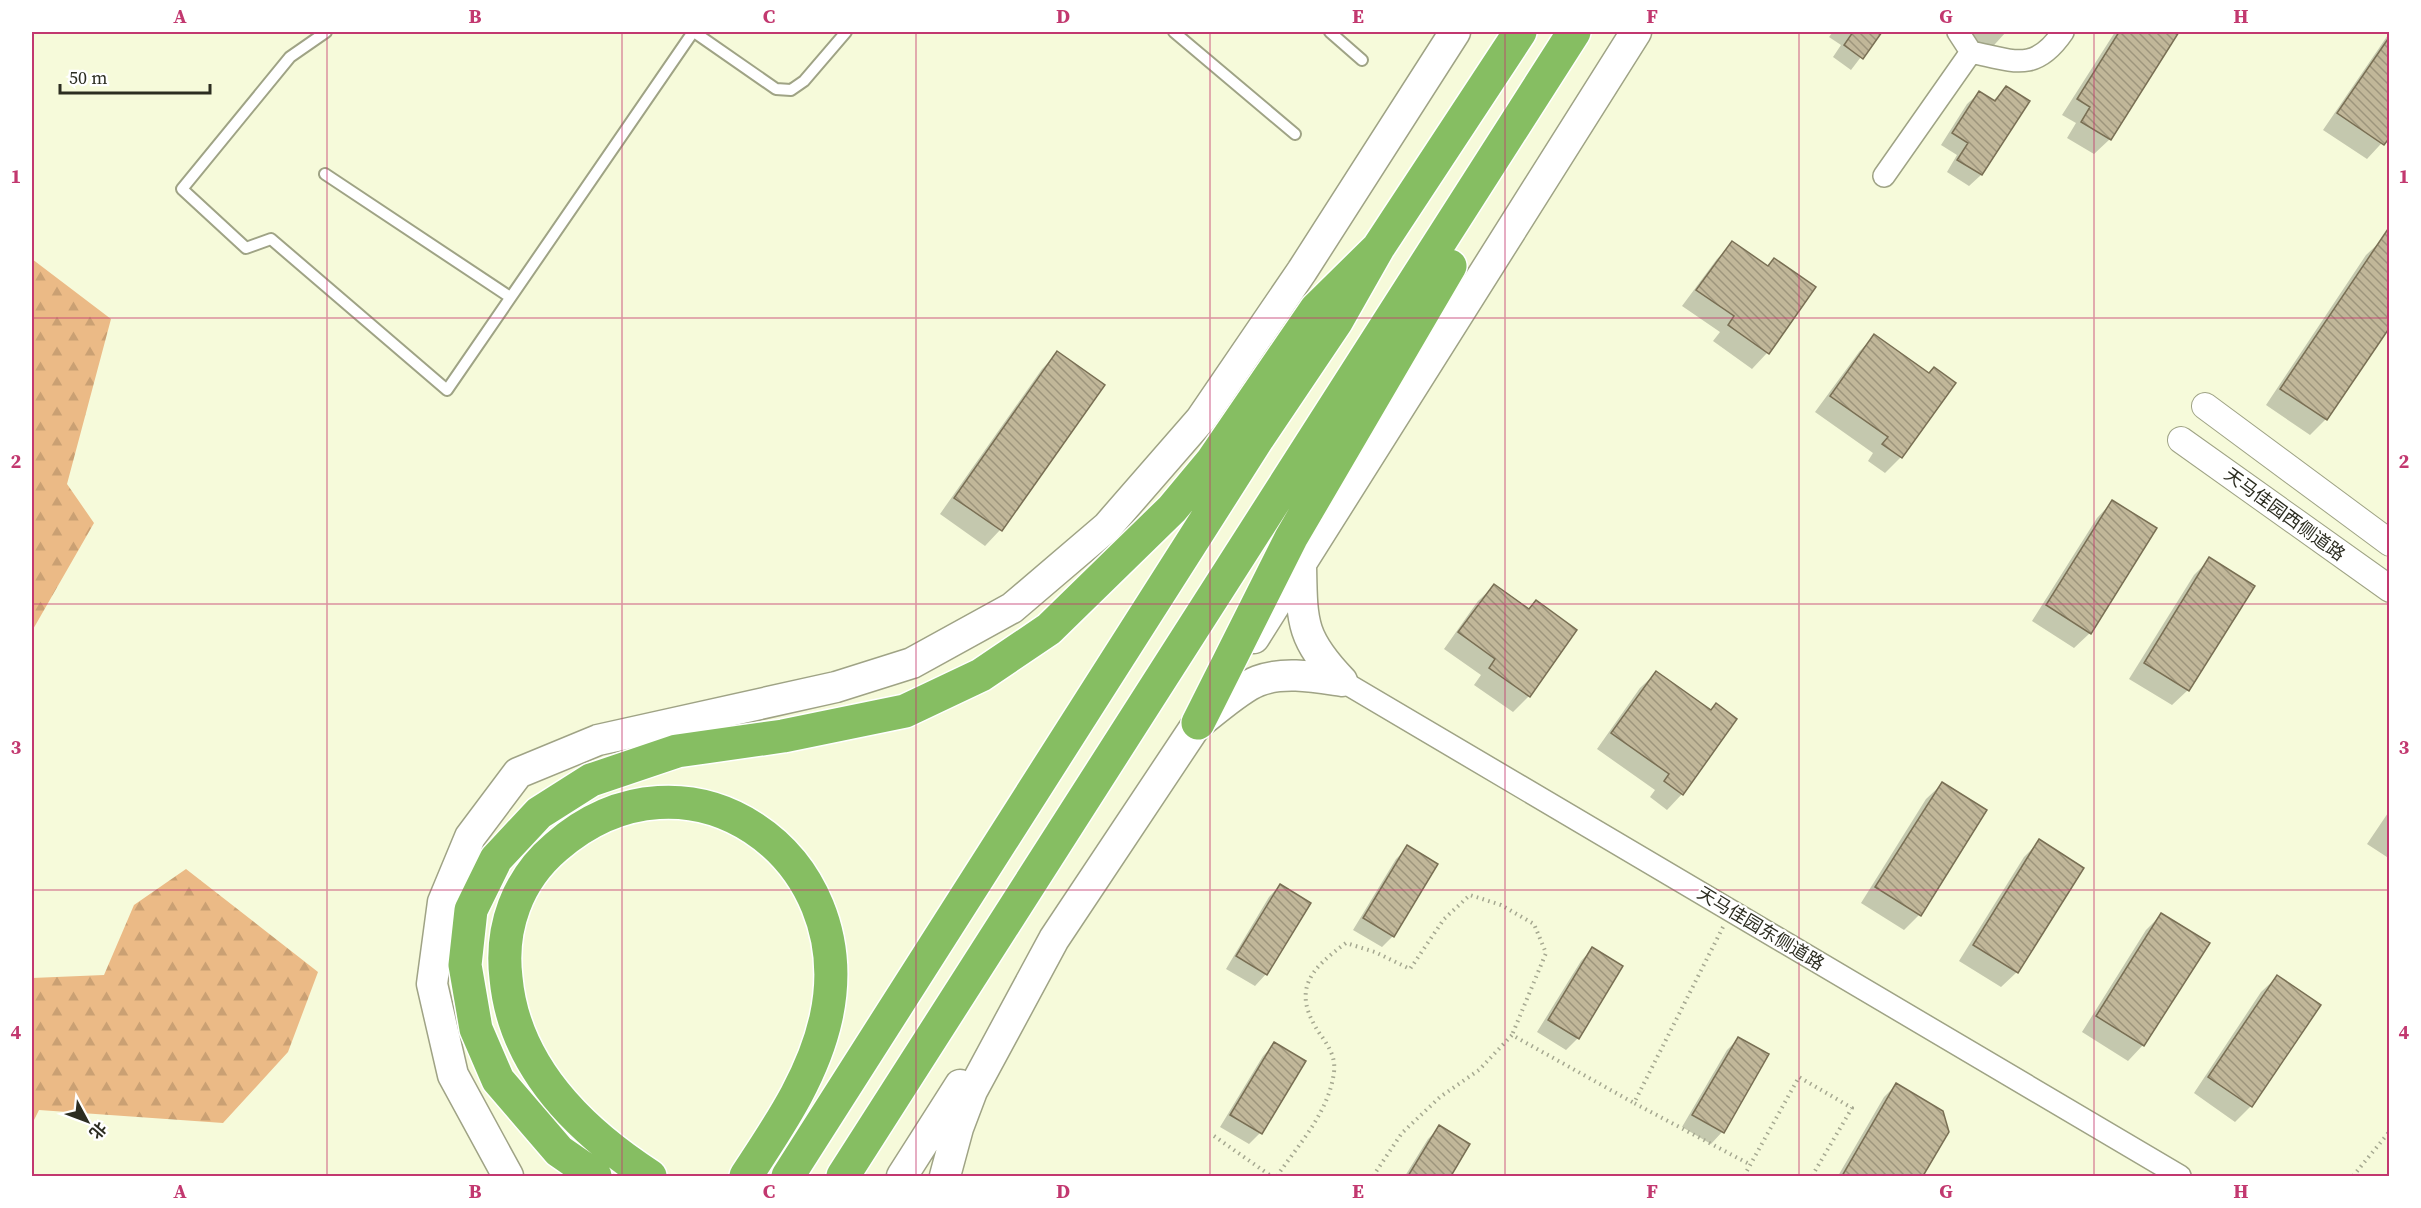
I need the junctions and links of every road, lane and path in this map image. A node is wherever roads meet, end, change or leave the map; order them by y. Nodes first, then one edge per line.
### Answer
1 (326, 32) edge
2 (693, 32) edge
3 (846, 32) edge
4 (1174, 32) edge
5 (1330, 32) edge
6 (1455, 32) edge
7 (1520, 32) edge
8 (1575, 32) edge
9 (1587, 32) edge
10 (1636, 32) edge
11 (1958, 32) edge
12 (2063, 32) edge
13 (1971, 52) junction
14 (1362, 60) dead end
15 (1295, 134) dead end
16 (325, 174) dead end
17 (1884, 176) dead end
18 (510, 297) junction
19 (1326, 316) junction
20 (1226, 382) junction
21 (2205, 406) dead end
22 (2181, 440) dead end
23 (2390, 543) edge
24 (1296, 552) junction
25 (1118, 563) junction
26 (2390, 589) edge
27 (1342, 681) junction
28 (1198, 723) junction
29 (1731, 910) junction
30 (1054, 939) junction
31 (1512, 1035) junction
32 (1634, 1103) junction
33 (2390, 1131) edge
34 (1215, 1136) dead end
35 (1751, 1166) junction
36 (508, 1176) edge
37 (595, 1176) edge
38 (650, 1176) edge
39 (746, 1176) edge
40 (788, 1176) edge
41 (843, 1176) edge
42 (902, 1176) edge
43 (945, 1176) edge
44 (1271, 1176) edge
45 (1277, 1176) edge
46 (1373, 1176) edge
47 (1744, 1176) edge
48 (1812, 1176) edge
49 (2180, 1176) edge
50 (2353, 1176) edge

1 - 18 lane
2 - 3 lane
2 - 18 lane
4 - 15 lane
5 - 14 lane
6 - 20 main road
7 - 19 highway
8 - 41 highway
9 - 24 highway
10 - 24 main road
11 - 13 street
12 - 13 street
13 - 17 street
16 - 18 lane
19 - 25 highway
19 - 40 highway
20 - 25 main road
20 - 36 main road
21 - 23 street
22 - 26 street, 天马佳园西侧道路
24 - 27 main road
24 - 28 highway
25 - 37 highway
27 - 28 main road
27 - 29 street, 天马佳园东侧道路
28 - 30 main road
29 - 32 path
29 - 49 street, 天马佳园东侧道路
30 - 42 main road
30 - 43 main road
31 - 32 path
31 - 45 path
31 - 46 path
32 - 35 path
33 - 50 path
34 - 44 path
35 - 47 path
35 - 48 path
38 - 39 highway

